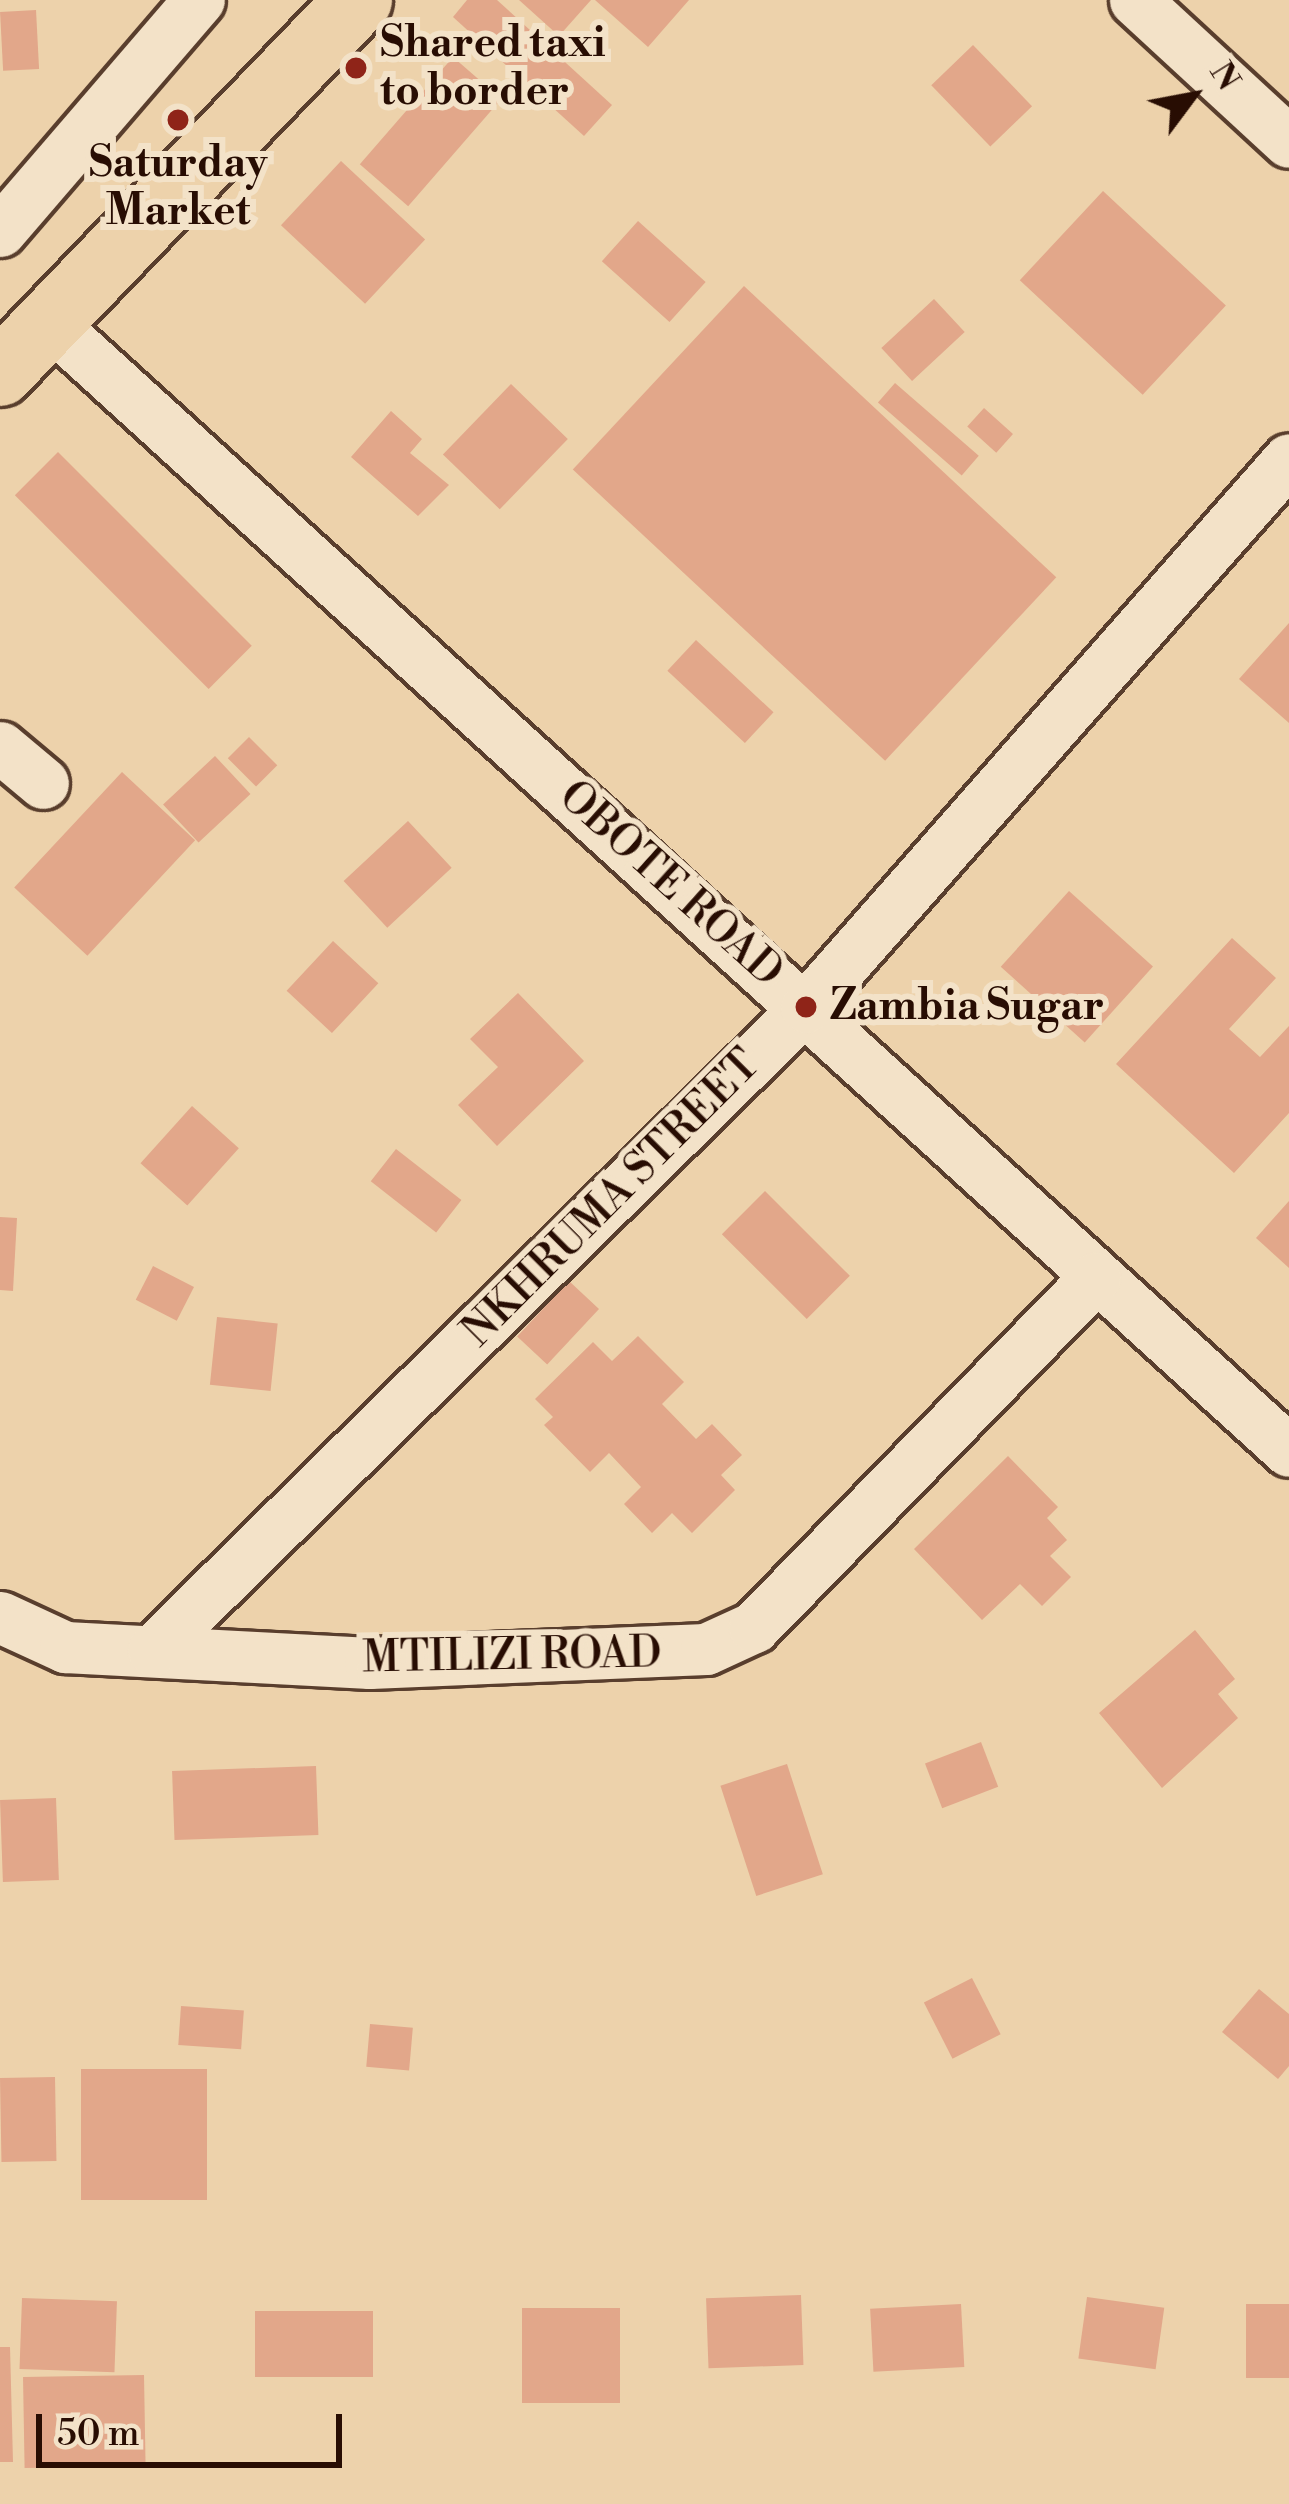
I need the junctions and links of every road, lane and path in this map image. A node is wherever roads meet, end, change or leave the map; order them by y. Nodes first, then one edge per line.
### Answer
1 (199, 0) edge
2 (359, 0) edge
3 (1135, 0) edge
4 (1289, 142) edge
5 (0, 231) edge
6 (48, 321) junction
7 (0, 373) edge
8 (1289, 459) edge
9 (0, 747) edge
10 (43, 783) dead end
11 (806, 1007) junction
12 (1095, 1278) junction
13 (1289, 1451) edge
14 (0, 1617) edge
15 (153, 1650) junction

1 - 5 street
2 - 6 highway
3 - 4 street
6 - 7 highway
6 - 11 street, OBOTE ROAD
8 - 11 street, NKHRUMA STREET
9 - 10 street
11 - 12 street, OBOTE ROAD
11 - 15 street, NKHRUMA STREET
12 - 13 street, OBOTE ROAD
12 - 15 street, MTILIZI ROAD
14 - 15 street, MTILIZI ROAD

